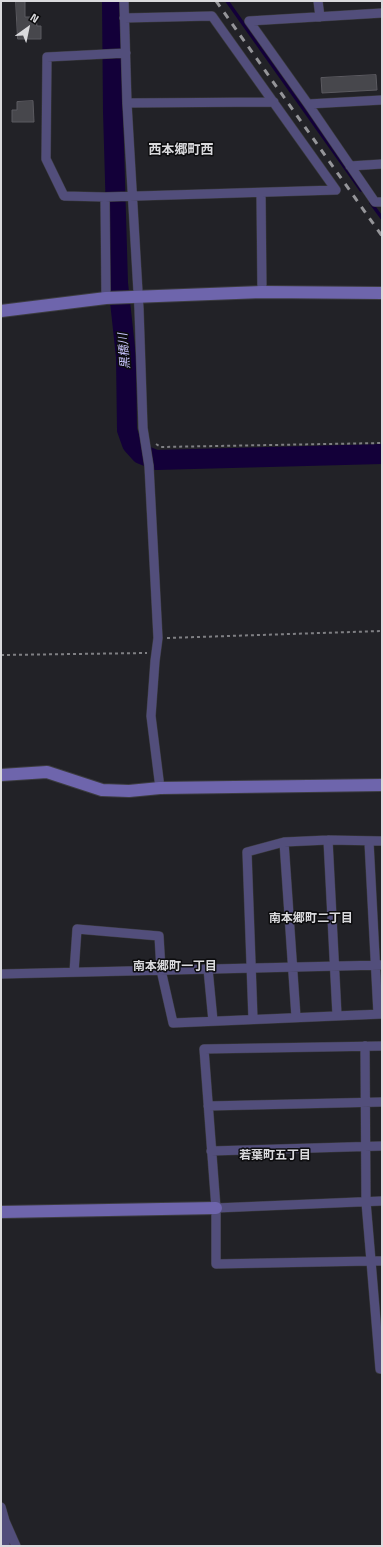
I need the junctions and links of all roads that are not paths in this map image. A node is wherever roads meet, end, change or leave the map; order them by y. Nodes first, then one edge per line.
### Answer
1 (124, 1) edge
2 (318, 1) edge
3 (382, 13) edge
4 (320, 17) junction
5 (124, 18) junction
6 (126, 53) junction
7 (382, 100) edge
8 (274, 102) junction
9 (127, 103) junction
10 (308, 104) junction
11 (382, 164) edge
12 (350, 166) junction
13 (261, 193) junction
14 (132, 196) junction
15 (105, 197) junction
16 (382, 202) edge
17 (262, 292) junction
18 (382, 293) edge
19 (137, 297) junction
20 (106, 298) junction
21 (1, 311) edge
22 (1, 775) edge
23 (382, 785) edge
24 (160, 788) junction
25 (328, 840) junction
26 (382, 841) edge
27 (284, 842) junction
28 (369, 842) junction
29 (378, 965) edge
30 (334, 966) junction
31 (292, 967) junction
32 (252, 968) junction
33 (208, 969) junction
34 (161, 970) junction
35 (74, 972) junction
36 (1, 974) edge
37 (380, 1014) edge
38 (337, 1016) junction
39 (296, 1017) junction
40 (253, 1019) junction
41 (212, 1021) junction
42 (365, 1046) junction
43 (382, 1046) edge
44 (366, 1102) junction
45 (382, 1102) edge
46 (208, 1106) junction
47 (382, 1146) edge
48 (366, 1147) junction
49 (211, 1151) junction
50 (382, 1201) edge
51 (366, 1202) junction
52 (216, 1208) junction
53 (1, 1212) edge
54 (382, 1260) edge
55 (371, 1261) junction
56 (378, 1311) edge
57 (382, 1369) edge
58 (1, 1507) edge
59 (5, 1521) junction
60 (5, 1546) edge
61 (16, 1546) edge

1 - 5 street
2 - 4 street
3 - 4 street
4 - 10 street
5 - 6 street
5 - 8 street
6 - 9 street
6 - 15 street
7 - 10 street
8 - 9 street
8 - 13 street
9 - 14 street
10 - 12 street
11 - 12 street
12 - 16 street
13 - 14 street
13 - 17 street
14 - 15 street
14 - 19 street
15 - 20 street
17 - 18 street
17 - 19 street
19 - 20 street
19 - 24 street
20 - 21 street
22 - 24 street
23 - 24 street
25 - 27 street
25 - 28 street
25 - 30 street
26 - 28 street
27 - 31 street
27 - 32 street
28 - 29 street
29 - 30 street
29 - 37 street
30 - 31 street
30 - 38 street
31 - 32 street
31 - 39 street
32 - 33 street
32 - 40 street
33 - 34 street
33 - 41 street
34 - 35 street
34 - 35 street
34 - 41 street
35 - 36 street
37 - 38 street
38 - 39 street
39 - 40 street
40 - 41 street
42 - 43 street
42 - 44 street
42 - 46 street
44 - 45 street
44 - 46 street
44 - 48 street
46 - 49 street
47 - 48 street
48 - 49 street
48 - 51 street
49 - 52 street
50 - 51 street
51 - 52 street
51 - 55 street
52 - 53 street
52 - 55 street
54 - 55 street
55 - 56 street
56 - 57 street
58 - 59 street
59 - 60 street
59 - 61 street

